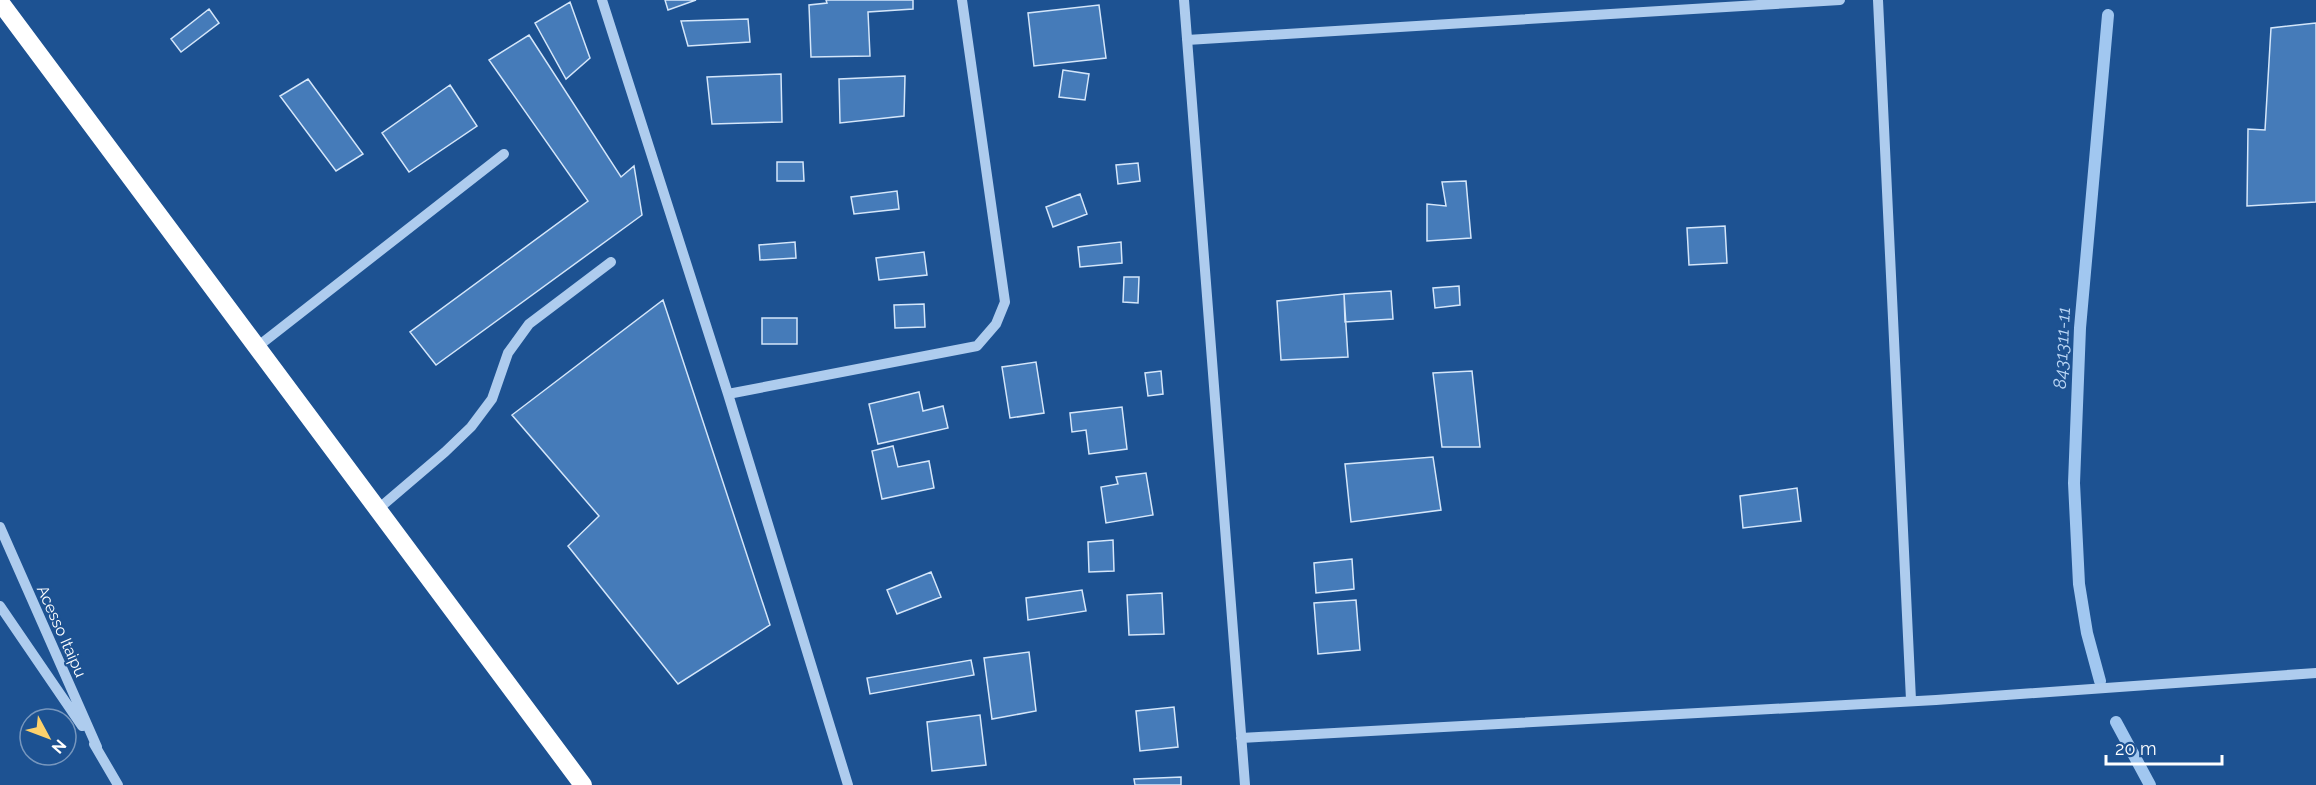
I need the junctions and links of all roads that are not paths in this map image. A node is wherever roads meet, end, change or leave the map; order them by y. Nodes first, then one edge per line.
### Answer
1 (602, 0) edge
2 (962, 0) edge
3 (1184, 0) edge
4 (1840, 0) edge
5 (1878, 0) edge
6 (0, 2) edge
7 (1187, 40) junction
8 (504, 154) dead end
9 (611, 262) dead end
10 (257, 347) junction
11 (728, 394) junction
12 (377, 510) junction
13 (0, 526) edge
14 (0, 606) edge
15 (2316, 673) edge
16 (1911, 700) junction
17 (1241, 738) junction
18 (97, 747) junction
19 (118, 785) edge
20 (583, 785) edge
21 (848, 785) edge
22 (1245, 785) edge

1 - 11 street
2 - 11 street
3 - 7 street
4 - 7 street
5 - 16 street
6 - 10 highway
7 - 17 street
8 - 10 street
9 - 12 street
10 - 12 highway
11 - 21 street
12 - 20 highway
13 - 18 street, Acesso Itaipu
14 - 18 street
15 - 16 street
16 - 17 street
17 - 22 street
18 - 19 street

